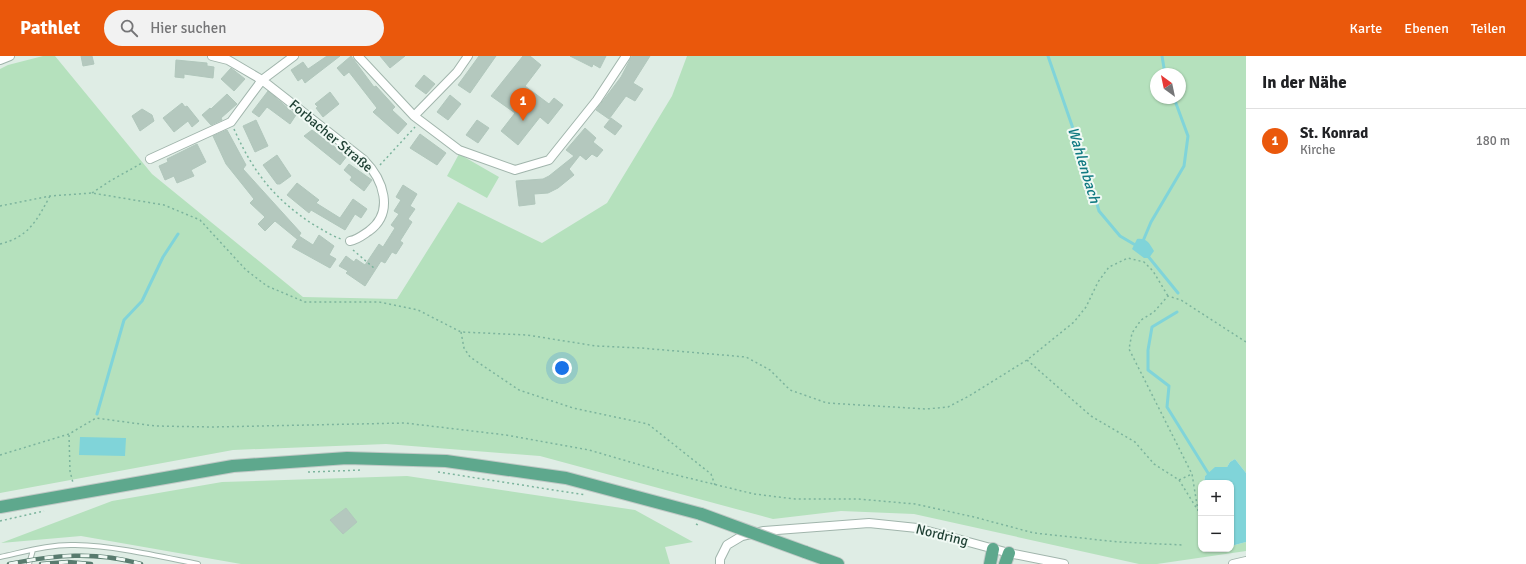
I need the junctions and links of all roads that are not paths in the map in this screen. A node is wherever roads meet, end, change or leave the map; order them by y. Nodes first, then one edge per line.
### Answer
1 (212, 56) edge
2 (294, 56) edge
3 (358, 56) edge
4 (468, 56) edge
5 (626, 56) edge
6 (262, 80) junction
7 (417, 119) junction
8 (150, 159) road end
9 (350, 241) road end
10 (0, 507) edge
11 (993, 549) junction
12 (33, 550) junction
13 (0, 558) edge
14 (1007, 559) edge
15 (1246, 561) edge
16 (29, 564) edge
17 (198, 564) edge
18 (720, 564) edge
19 (837, 564) edge
20 (990, 564) edge
21 (1064, 564) edge
22 (1233, 564) edge

1 - 6 street, Forbacher Straße
2 - 6 street
3 - 7 street
4 - 7 street
5 - 7 street
6 - 8 street
6 - 9 street, Forbacher Straße
10 - 19 main road, bridge
11 - 14 street, Nordring
11 - 18 street, Nordring
11 - 20 main road
12 - 13 lane
12 - 16 lane
12 - 17 lane
14 - 21 street, Nordring
15 - 22 street

